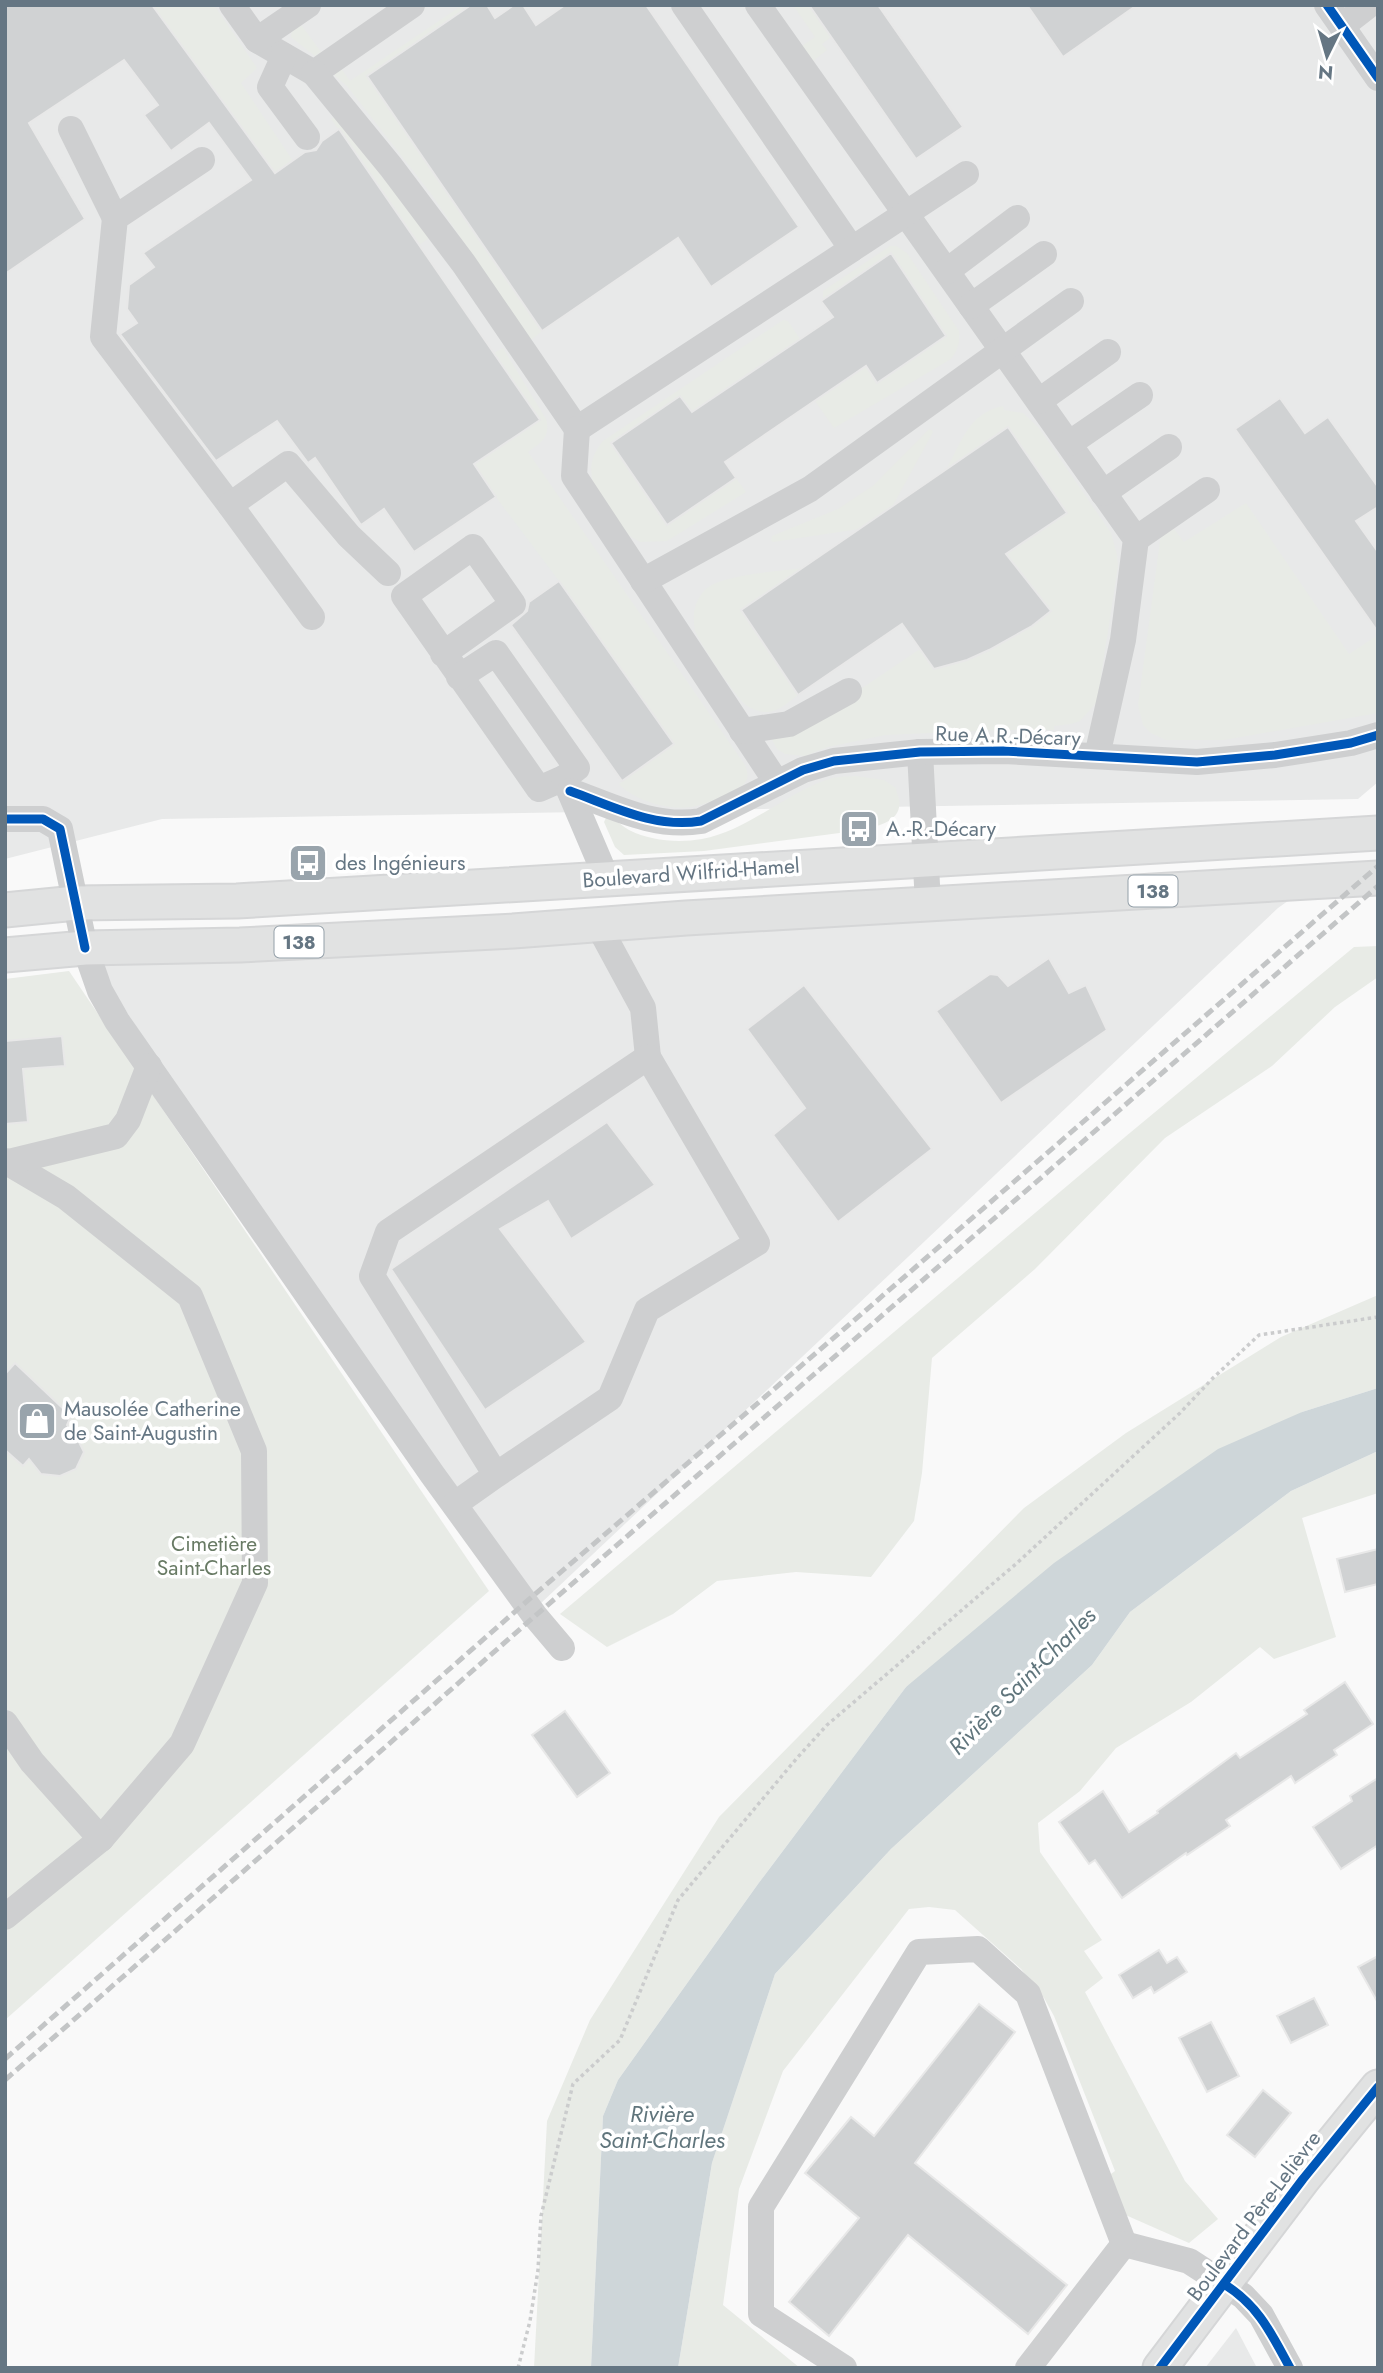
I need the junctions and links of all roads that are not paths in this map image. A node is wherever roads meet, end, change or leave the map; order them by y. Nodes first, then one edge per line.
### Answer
1 (232, 5) edge
2 (308, 5) edge
3 (412, 5) edge
4 (684, 5) edge
5 (758, 5) edge
6 (1369, 5) edge
7 (1334, 16) edge
8 (257, 40) junction
9 (284, 56) junction
10 (314, 73) junction
11 (1378, 78) edge
12 (71, 129) dead end
13 (307, 137) dead end
14 (202, 160) dead end
15 (966, 174) dead end
16 (907, 215) junction
17 (115, 218) junction
18 (1017, 218) dead end
19 (852, 249) junction
20 (1044, 254) dead end
21 (947, 271) junction
22 (1071, 301) dead end
23 (971, 306) junction
24 (1003, 351) junction
25 (1108, 352) dead end
26 (1140, 395) dead end
27 (1039, 401) junction
28 (577, 429) junction
29 (1070, 443) junction
30 (1169, 447) dead end
31 (1207, 490) dead end
32 (1103, 493) junction
33 (230, 505) junction
34 (1136, 539) junction
35 (643, 581) junction
36 (397, 586) junction
37 (312, 617) dead end
38 (443, 654) junction
39 (459, 677) junction
40 (849, 691) dead end
41 (742, 731) junction
42 (1378, 735) edge
43 (920, 752) junction
44 (1097, 757) junction
45 (777, 783) junction
46 (567, 785) junction
47 (5, 819) edge
48 (1378, 833) edge
49 (926, 858) junction
50 (1378, 878) edge
51 (607, 879) junction
52 (76, 903) junction
53 (928, 904) junction
54 (5, 910) edge
55 (598, 925) junction
56 (85, 948) junction
57 (5, 955) edge
58 (648, 1057) junction
59 (149, 1066) junction
60 (5, 1162) edge
61 (496, 1475) junction
62 (456, 1504) junction
63 (562, 1648) dead end
64 (5, 1723) edge
65 (101, 1839) junction
66 (5, 1917) edge
67 (1378, 2087) edge
68 (1124, 2244) junction
69 (1224, 2284) junction
70 (844, 2368) edge
71 (1028, 2368) edge
72 (1160, 2368) edge
73 (1290, 2368) edge

1 - 8 street
2 - 8 street
3 - 10 street
4 - 19 street
5 - 16 street
6 - 7 street
7 - 11 street
8 - 9 street
9 - 10 street
9 - 13 street
10 - 28 street
12 - 17 street
14 - 17 street
15 - 16 street
16 - 19 street
16 - 21 street
17 - 33 street
18 - 21 street
19 - 28 street
20 - 23 street
21 - 23 street
22 - 24 street
23 - 24 street
24 - 27 street
24 - 35 street
25 - 27 street
26 - 29 street
27 - 29 street
28 - 35 street
29 - 32 street
30 - 32 street
31 - 34 street
32 - 34 street
33 - 36 street
33 - 37 street
34 - 44 street
35 - 41 street
36 - 38 street
36 - 38 street
38 - 39 street
39 - 46 street
39 - 46 street
40 - 41 street
41 - 45 street
42 - 44 street, Rue A.R.-Décary
43 - 44 street, Rue A.R.-Décary
43 - 45 street, Rue A.R.-Décary
43 - 49 street, Rue A.R.-Décary
45 - 46 street, Rue A.R.-Décary
46 - 51 street
47 - 52 street
48 - 49 main road, Boulevard Wilfrid-Hamel / 138
49 - 51 main road, Boulevard Wilfrid-Hamel / 138
49 - 53 street, Rue A.R.-Décary
50 - 53 main road, 138
51 - 52 main road, Boulevard Wilfrid-Hamel / 138
52 - 54 main road, Boulevard Wilfrid-Hamel / 138
52 - 56 street
53 - 55 main road, 138
55 - 56 main road, 138
55 - 58 street
56 - 57 main road, 138
56 - 59 street
58 - 61 street
58 - 61 street
59 - 60 street
59 - 62 street
60 - 65 street
61 - 62 street
62 - 63 street
64 - 65 street
65 - 66 street
67 - 69 main road, Boulevard Père-Lelièvre
68 - 69 street
68 - 70 street
68 - 71 street
69 - 72 main road, Boulevard Père-Lelièvre
69 - 73 street

